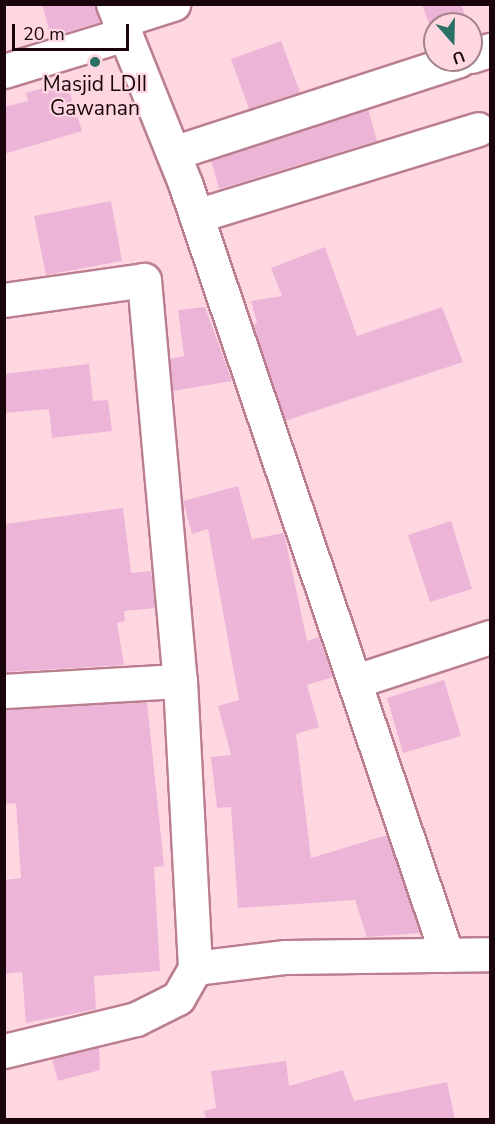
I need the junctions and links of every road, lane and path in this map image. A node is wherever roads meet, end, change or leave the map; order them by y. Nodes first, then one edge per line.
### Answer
1 (173, 4) edge
2 (119, 20) edge
3 (4, 71) edge
4 (423, 72) edge
5 (478, 129) dead end
6 (173, 153) junction
7 (196, 216) junction
8 (4, 300) edge
9 (490, 637) edge
10 (180, 681) junction
11 (356, 681) junction
12 (4, 691) edge
13 (447, 954) junction
14 (490, 954) edge
15 (195, 968) junction
16 (4, 1051) edge

1 - 2 street
2 - 3 street
2 - 6 street
4 - 6 street
5 - 7 street
6 - 7 street
7 - 11 street
8 - 10 street
9 - 11 street
10 - 12 street
10 - 15 street
11 - 13 street
13 - 14 street
13 - 15 street
15 - 16 street

